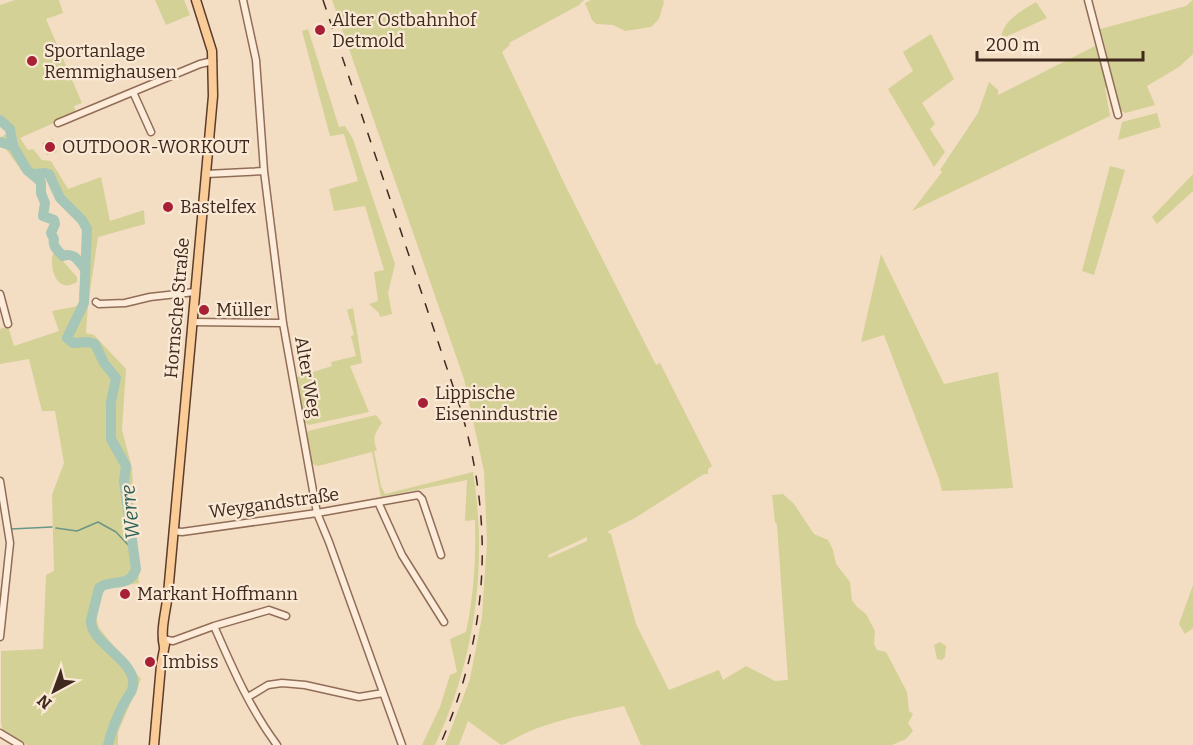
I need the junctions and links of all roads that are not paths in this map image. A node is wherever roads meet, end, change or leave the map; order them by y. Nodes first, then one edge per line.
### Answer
1 (196, 0) edge
2 (243, 0) edge
3 (1088, 0) edge
4 (213, 61) junction
5 (133, 92) junction
6 (1118, 115) dead end
7 (58, 123) dead end
8 (150, 132) dead end
9 (264, 171) junction
10 (206, 174) junction
11 (195, 292) junction
12 (0, 294) edge
13 (96, 302) dead end
14 (192, 322) junction
15 (283, 323) junction
16 (8, 324) dead end
17 (0, 481) edge
18 (378, 502) junction
19 (316, 513) junction
20 (173, 531) junction
21 (441, 555) dead end
22 (286, 616) dead end
23 (444, 622) dead end
24 (214, 626) junction
25 (0, 637) edge
26 (164, 642) junction
27 (383, 693) junction
28 (248, 697) junction
29 (0, 734) edge
30 (20, 745) edge
31 (154, 745) edge
32 (277, 745) edge
33 (402, 745) edge

1 - 4 main road, Hornsche Straße
2 - 9 street, Alter Weg
3 - 6 street
4 - 5 street
4 - 10 main road, Hornsche Straße
5 - 7 street
5 - 8 street
9 - 10 street
9 - 15 street, Alter Weg
10 - 11 main road, Hornsche Straße
11 - 13 street
11 - 14 main road, Hornsche Straße
12 - 16 street
14 - 15 street
14 - 20 main road, Hornsche Straße
15 - 19 street, Alter Weg
17 - 25 street
18 - 19 street, Weygandstraße
18 - 21 street, Weygandstraße
18 - 23 street
19 - 20 street, Weygandstraße
19 - 27 street, Alter Weg
20 - 26 main road, Hornsche Straße
22 - 24 street
24 - 26 street
24 - 28 street
26 - 31 main road, Hornsche Straße
27 - 28 street
27 - 33 street, Alter Weg
28 - 32 street
29 - 30 street

